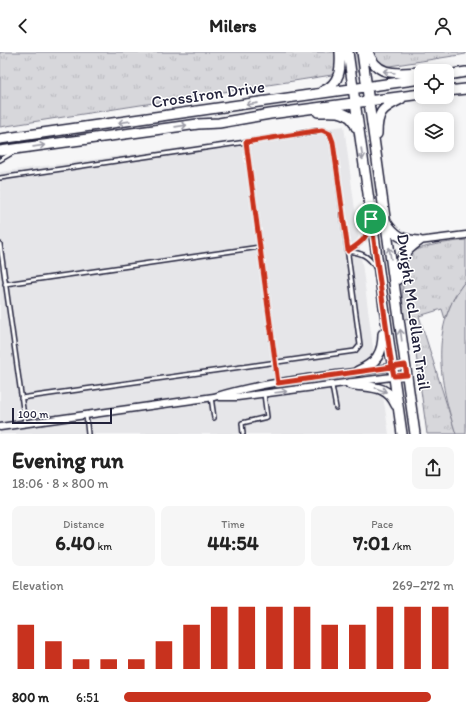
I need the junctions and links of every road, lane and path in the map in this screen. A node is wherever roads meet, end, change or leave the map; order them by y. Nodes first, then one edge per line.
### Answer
1 (340, 52) edge
2 (348, 52) edge
3 (362, 52) edge
4 (368, 52) edge
5 (414, 72) edge
6 (465, 72) edge
7 (454, 73) edge
8 (414, 80) edge
9 (366, 87) junction
10 (353, 89) junction
11 (466, 89) edge
12 (454, 90) edge
13 (316, 94) junction
14 (414, 94) edge
15 (407, 95) junction
16 (368, 100) junction
17 (355, 102) junction
18 (305, 109) junction
19 (360, 137) junction
20 (0, 139) edge
21 (246, 142) junction
22 (23, 148) junction
23 (375, 151) junction
24 (0, 152) edge
25 (0, 160) edge
26 (0, 178) edge
27 (371, 219) junction
28 (385, 220) junction
29 (466, 234) edge
30 (419, 241) junction
31 (0, 244) edge
32 (260, 247) junction
33 (348, 251) junction
34 (380, 276) junction
35 (5, 284) junction
36 (397, 305) junction
37 (384, 309) junction
38 (276, 362) junction
39 (406, 370) junction
40 (358, 371) junction
41 (393, 372) junction
42 (278, 383) junction
43 (350, 384) junction
44 (332, 386) junction
45 (264, 394) junction
46 (213, 397) junction
47 (21, 398) junction
48 (336, 408) dead end
49 (399, 413) junction
50 (86, 415) junction
51 (214, 418) dead end
52 (25, 423) junction
53 (0, 427) edge
54 (88, 434) edge
55 (243, 434) edge
56 (402, 434) edge
57 (415, 434) edge

1 - 13 main road
2 - 10 main road, Dwight McLellan Trail
3 - 9 main road, Dwight McLellan Trail
5 -> 4 main road
6 - 7 main road
8 - 9 main road, CrossIron Drive
9 - 10 main road, CrossIron Drive
9 - 16 main road, Dwight McLellan Trail
10 - 13 main road, CrossIron Drive
10 - 17 main road, Dwight McLellan Trail
11 - 12 main road
13 -> 20 main road, CrossIron Drive
14 - 15 main road, CrossIron Drive
15 - 16 main road, CrossIron Drive
15 - 23 main road
16 - 17 main road, CrossIron Drive
16 - 23 main road, Dwight McLellan Trail
17 - 18 main road, CrossIron Drive
17 - 19 main road, Dwight McLellan Trail
18 - 19 main road
22 -> 18 main road, CrossIron Drive
19 -> 27 main road, Dwight McLellan Trail
21 - 26 lane
21 - 32 lane
21 - 33 lane
22 - 24 main road, CrossIron Drive
22 - 25 lane
23 - 28 main road, Dwight McLellan Trail
27 - 33 lane
27 - 34 main road, Dwight McLellan Trail
28 - 30 main road
36 -> 28 main road, Dwight McLellan Trail
29 - 30 street
30 - 36 main road
31 - 35 lane
32 - 35 lane
32 - 38 lane
33 - 34 lane
33 - 38 lane
34 - 37 main road, Dwight McLellan Trail
35 - 47 lane
39 -> 36 main road, Dwight McLellan Trail
37 - 40 main road
37 - 41 main road, Dwight McLellan Trail
38 - 42 lane
38 - 47 lane
39 - 41 street
39 - 41 street
39 - 57 main road, Dwight McLellan Trail
40 - 41 street
40 - 42 street
41 - 43 street
41 - 49 main road, Dwight McLellan Trail
42 - 46 street
43 - 44 street
43 -> 49 main road
45 -> 44 street
44 - 48 lane
45 - 46 street
45 - 55 lane
46 - 50 street
46 - 51 lane
47 - 52 lane
49 - 56 main road, Dwight McLellan Trail
50 - 52 street
50 - 54 lane
52 - 53 street

